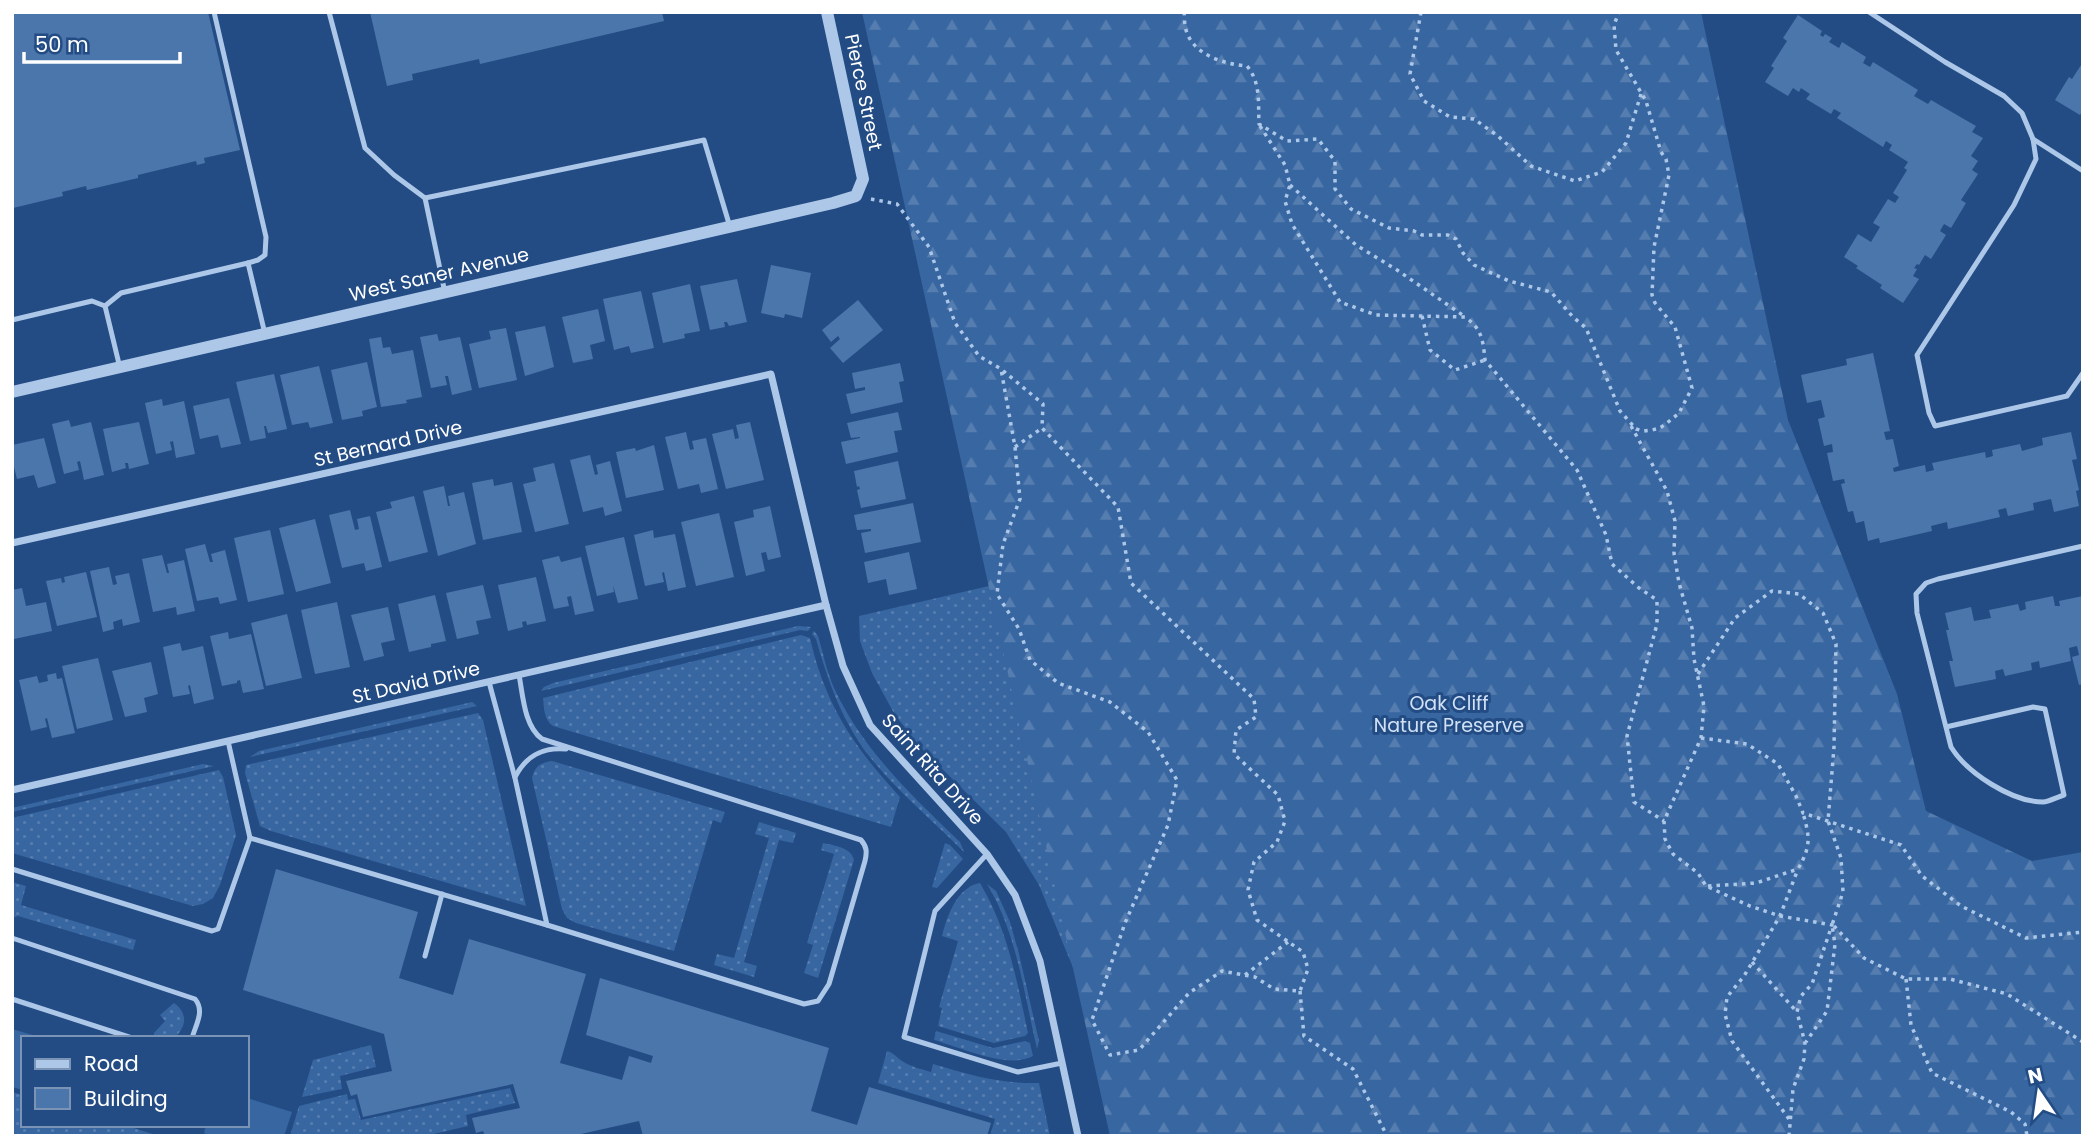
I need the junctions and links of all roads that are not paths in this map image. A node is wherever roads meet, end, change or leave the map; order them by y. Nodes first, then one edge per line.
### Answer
1 (214, 12) edge
2 (329, 12) edge
3 (827, 12) edge
4 (1869, 12) edge
5 (2033, 139) junction
6 (2083, 171) edge
7 (856, 196) joint
8 (425, 198) junction
9 (730, 227) junction
10 (248, 262) junction
11 (445, 293) junction
12 (105, 306) junction
13 (12, 320) edge
14 (265, 334) junction
15 (120, 368) junction
16 (2083, 373) edge
17 (771, 374) joint
18 (12, 393) edge
19 (12, 543) edge
20 (2083, 546) edge
21 (826, 605) junction
22 (519, 675) junction
23 (489, 682) junction
24 (1946, 727) junction
25 (228, 741) junction
26 (573, 750) junction
27 (514, 778) junction
28 (12, 790) edge
29 (250, 838) junction
30 (987, 854) junction
31 (12, 869) edge
32 (442, 894) junction
33 (547, 925) junction
34 (12, 938) edge
35 (425, 956) dead end
36 (12, 999) edge
37 (126, 1036) edge
38 (193, 1036) edge
39 (1062, 1063) junction
40 (1078, 1136) edge

1 - 10 lane
2 - 8 lane
3 - 7 street, Pierce Street
4 - 5 lane
5 - 6 lane
5 - 16 lane
7 - 9 street, West Saner Avenue
8 - 9 lane
8 - 11 lane
9 - 11 street, West Saner Avenue
10 - 12 lane
10 - 14 lane
11 - 14 street, West Saner Avenue
12 - 13 lane
12 - 15 lane
14 - 15 street, West Saner Avenue
15 - 18 street, West Saner Avenue
17 - 19 street, St Bernard Drive
17 - 21 street, Saint Rita Drive
20 - 24 lane
21 - 22 street, St David Drive
21 - 30 street, Saint Rita Drive
22 - 23 street, St David Drive
22 - 26 lane
23 - 25 street, St David Drive
23 - 27 lane
24 - 24 lane
25 - 28 street, St David Drive
25 - 29 lane
26 - 27 lane
26 - 33 lane
27 - 33 lane
29 - 31 lane
29 - 32 lane
30 - 39 street, Saint Rita Drive
30 - 39 lane
32 - 33 lane
32 - 35 lane
34 - 38 lane
36 - 37 lane
39 - 40 street, Saint Rita Drive

